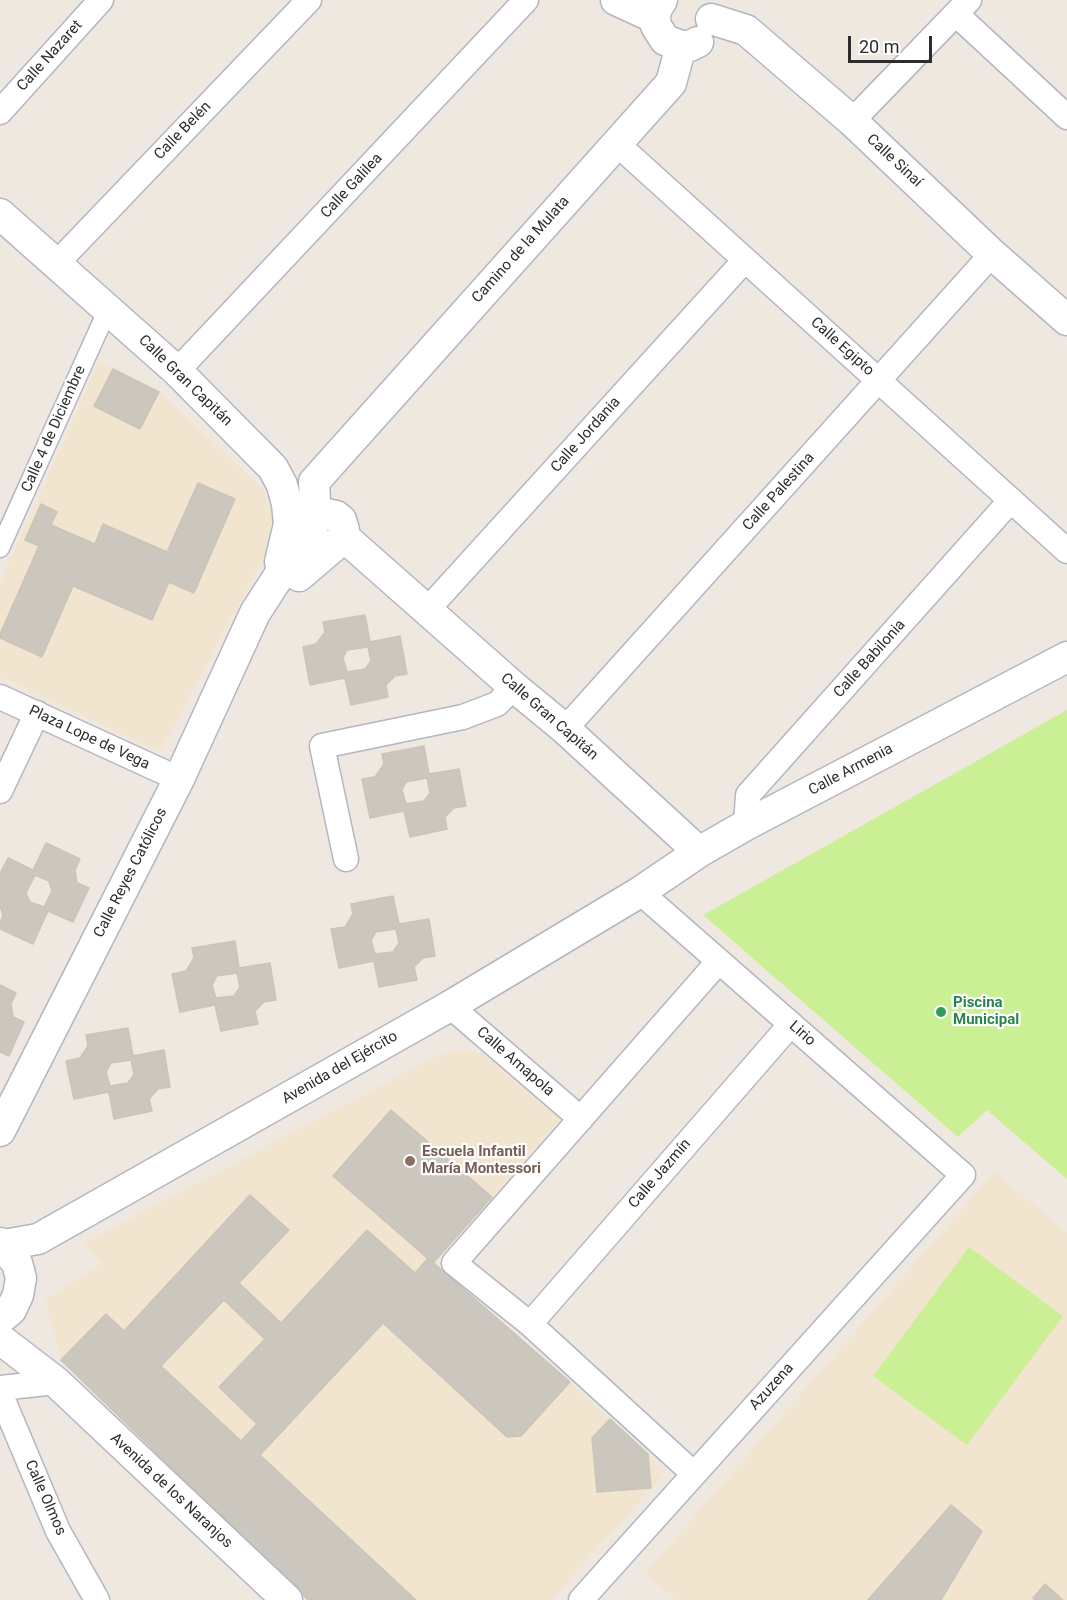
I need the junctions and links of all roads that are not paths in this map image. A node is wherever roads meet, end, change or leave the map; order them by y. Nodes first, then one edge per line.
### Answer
1 (101, 0) edge
2 (309, 0) edge
3 (526, 0) edge
4 (616, 0) edge
5 (963, 7) edge
6 (658, 9) edge
7 (708, 10) edge
8 (681, 46) junction
9 (0, 112) edge
10 (1067, 117) edge
11 (852, 121) junction
12 (616, 143) junction
13 (0, 214) edge
14 (992, 254) junction
15 (745, 260) junction
16 (57, 263) junction
17 (108, 309) junction
18 (1067, 320) edge
19 (177, 371) junction
20 (879, 381) junction
21 (1011, 500) junction
22 (287, 504) junction
23 (324, 531) junction
24 (0, 548) edge
25 (1067, 551) edge
26 (379, 566) junction
27 (299, 576) junction
28 (263, 600) junction
29 (428, 609) junction
30 (1067, 657) edge
31 (514, 687) junction
32 (0, 697) edge
33 (37, 713) junction
34 (565, 729) junction
35 (179, 779) junction
36 (0, 791) edge
37 (746, 825) junction
38 (699, 852) junction
39 (346, 859) dead end
40 (640, 892) junction
41 (718, 961) junction
42 (450, 1006) junction
43 (791, 1024) junction
44 (581, 1119) junction
45 (0, 1131) edge
46 (963, 1175) joint
47 (38, 1239) junction
48 (2, 1244) edge
49 (20, 1275) junction
50 (5, 1315) edge
51 (530, 1324) junction
52 (0, 1338) edge
53 (56, 1382) junction
54 (0, 1388) edge
55 (0, 1393) edge
56 (694, 1474) junction
57 (97, 1600) edge
58 (287, 1600) edge
59 (580, 1600) edge

1 - 9 street, Calle Nazaret
2 - 16 street, Calle Belén
3 - 19 street, Calle Galilea
4 - 6 street
5 - 10 street
5 - 11 street
6 - 8 street
7 - 8 street
7 - 11 street, Calle Sinaí
8 - 12 street, Camino de la Mulata
11 - 14 street, Calle Sinaí
12 - 15 street, Calle Egipto
12 - 23 street, Camino de la Mulata
13 - 16 street, Calle Gran Capitán
14 - 18 street, Calle Sinaí
14 - 20 street, Calle Palestina
15 - 20 street, Calle Egipto
15 - 29 street, Calle Jordania
16 - 17 street, Calle Gran Capitán
17 - 19 street, Calle Gran Capitán
17 - 24 street, Calle 4 de Diciembre
19 - 22 street, Calle Gran Capitán
20 - 21 street, Calle Egipto
20 - 34 street, Calle Palestina
21 - 25 street, Calle Egipto
21 - 37 street, Calle Babilonia
22 - 23 street, Calle Gran Capitán
22 - 28 street, Calle Gran Capitán
23 - 26 street, Calle Gran Capitán
23 - 27 street, Calle Reyes Católicos
23 - 28 street, Calle Reyes Católicos
26 - 27 street, Calle Reyes Católicos
26 - 29 street, Calle Gran Capitán
27 - 28 street, Calle Reyes Católicos
28 - 35 street, Calle Reyes Católicos
29 - 31 street, Calle Gran Capitán
30 - 37 street, Calle Armenia
31 - 34 street, Calle Gran Capitán
31 - 39 street
32 - 33 street, Plaza Lope de Vega
33 - 35 street, Plaza Lope de Vega
33 - 36 street
34 - 38 street, Calle Gran Capitán
35 - 45 street, Calle Reyes Católicos
37 - 38 street, Calle Armenia
38 - 40 street, Calle Armenia
40 - 41 street, Lirio
40 - 42 street, Avenida del Ejército
41 - 43 street, Lirio
41 - 44 street
42 - 44 street, Calle Amapola
42 - 47 street, Avenida del Ejército
43 - 46 street, Lirio
43 - 51 street, Calle Jazmín
44 - 51 street
46 - 56 street, Azuzena
47 - 48 street, Avenida del Ejército
47 - 49 street
48 - 49 street
49 - 50 street
50 - 53 street, Avenida de los Naranjos
51 - 56 street
52 - 53 street, Avenida de los Naranjos
53 - 54 street
53 - 58 street, Avenida de los Naranjos
55 - 57 street, Calle Olmos
56 - 59 street, Azuzena

